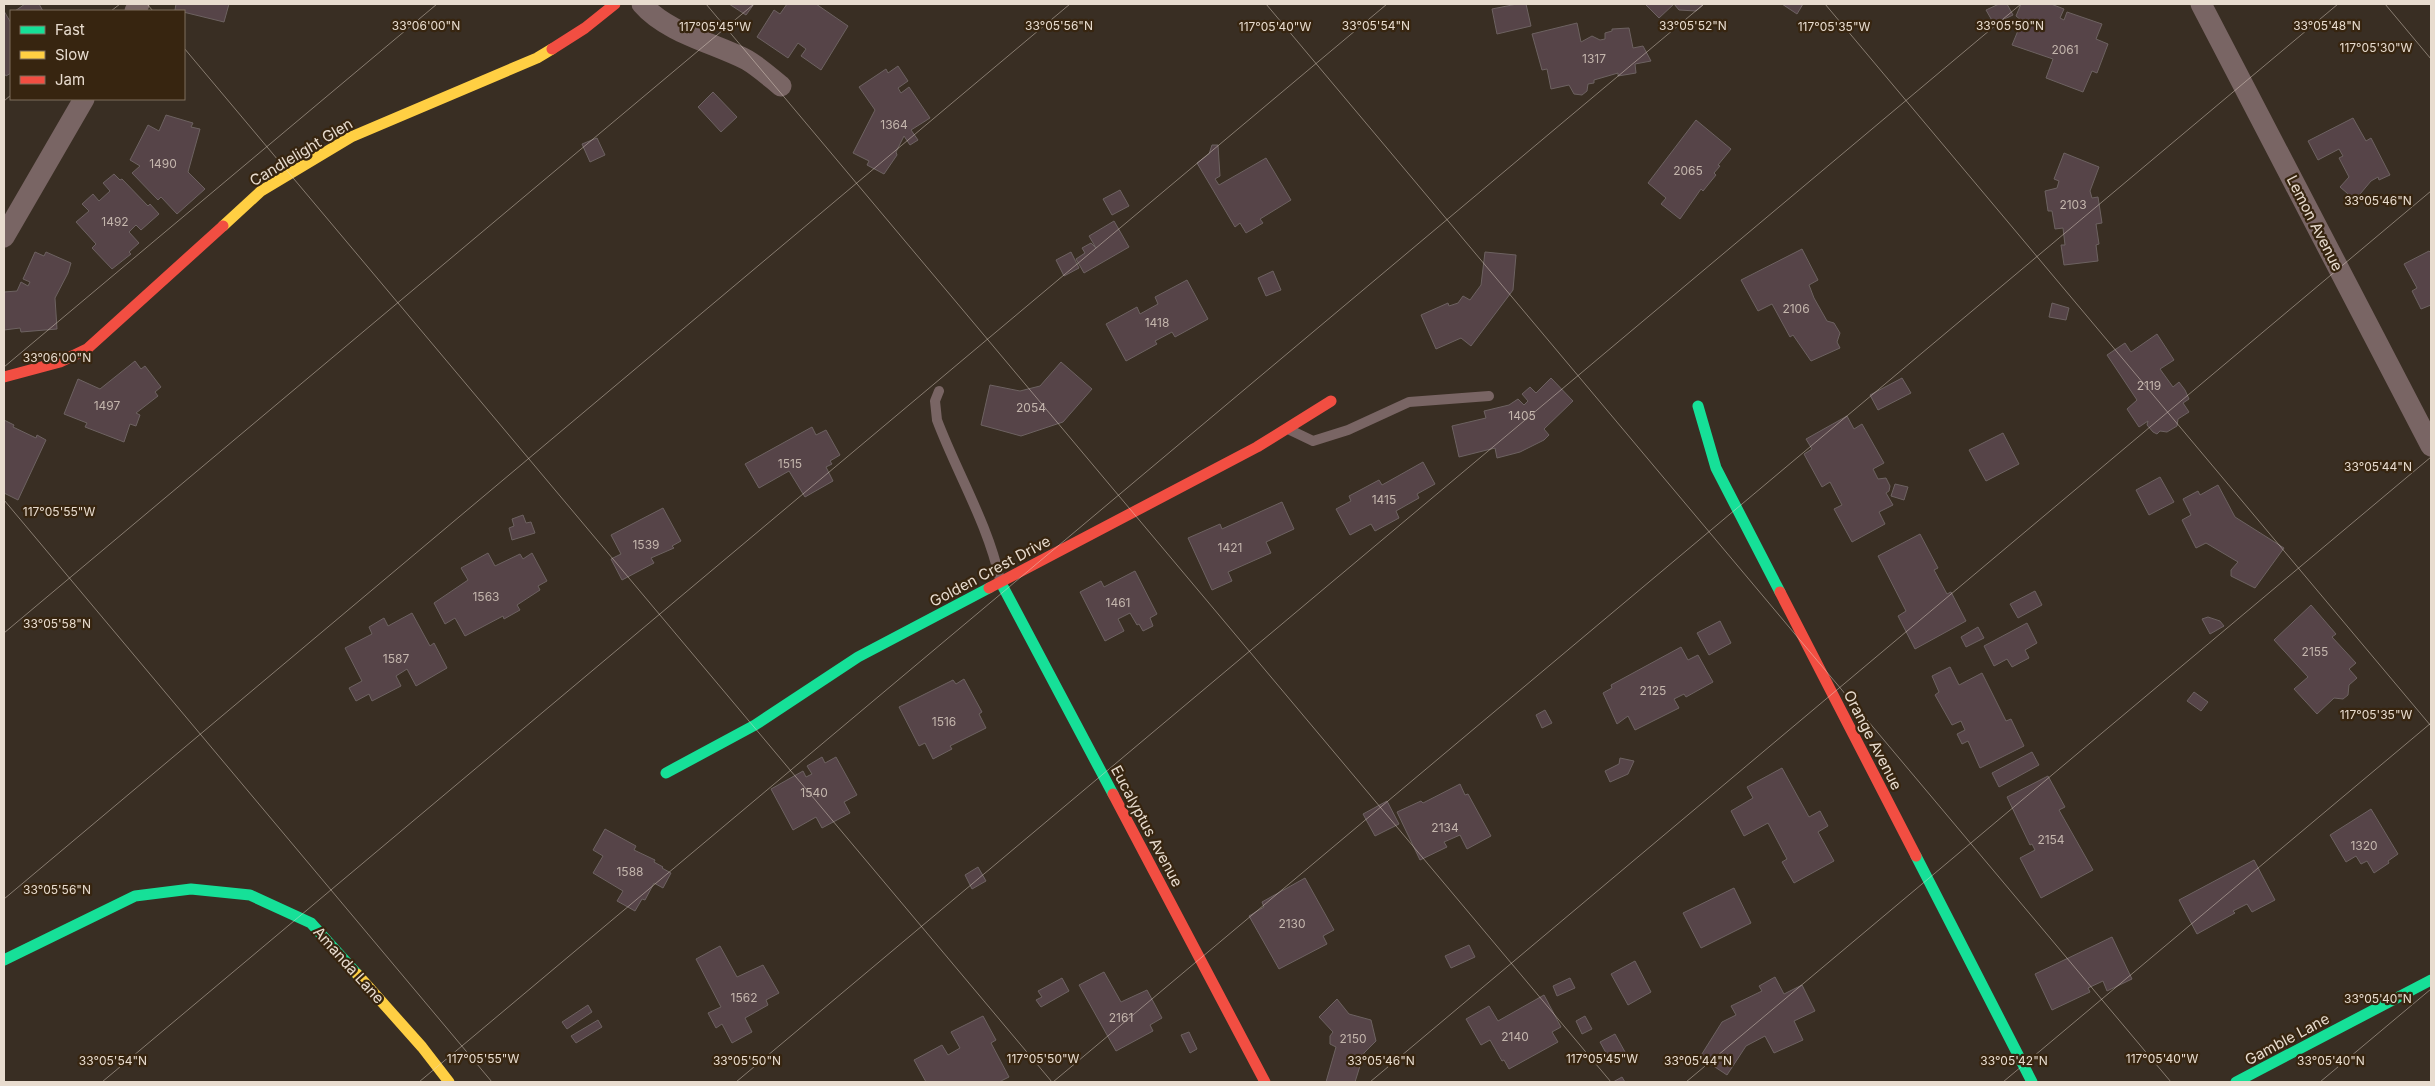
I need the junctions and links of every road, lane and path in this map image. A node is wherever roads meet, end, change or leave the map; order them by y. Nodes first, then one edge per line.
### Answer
1 (615, 4) edge
2 (642, 4) edge
3 (2201, 4) edge
4 (781, 86) dead end
5 (83, 100) edge
6 (4, 237) edge
7 (4, 377) edge
8 (939, 391) dead end
9 (1489, 396) dead end
10 (1331, 401) dead end
11 (1698, 406) dead end
12 (1287, 428) junction
13 (2431, 443) edge
14 (1001, 583) junction
15 (666, 773) dead end
16 (4, 960) edge
17 (2431, 980) edge
18 (442, 1080) edge
19 (1266, 1082) edge
20 (2032, 1082) edge
21 (2236, 1082) edge

1 - 7 street, Candlelight Glen
2 - 4 street
3 - 13 street, Lemon Avenue
5 - 6 street
8 - 14 lane
9 - 12 lane
10 - 12 street, Golden Crest Drive
11 - 20 street, Orange Avenue
12 - 14 street, Golden Crest Drive
14 - 15 street, Golden Crest Drive
14 - 19 street, Eucalyptus Avenue
16 - 18 street, Amanda Lane
17 - 21 street, Gamble Lane

